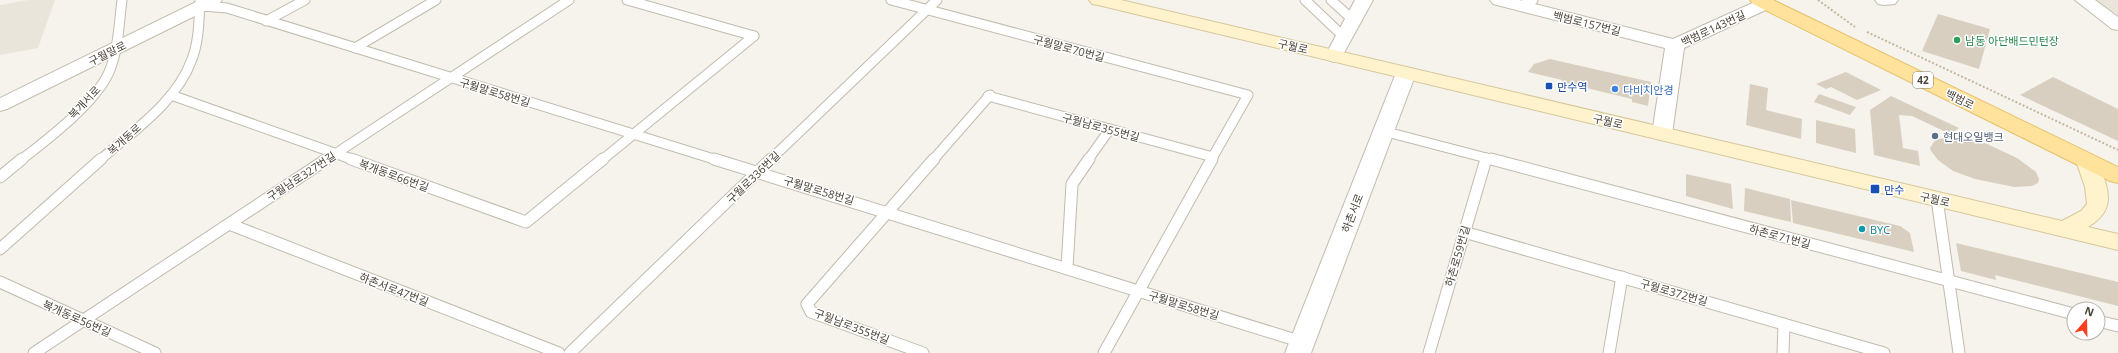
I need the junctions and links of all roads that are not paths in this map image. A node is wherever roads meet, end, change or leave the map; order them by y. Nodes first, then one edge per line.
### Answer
1 (122, 0) edge
2 (305, 0) edge
3 (436, 0) edge
4 (569, 0) edge
5 (627, 0) edge
6 (891, 0) edge
7 (937, 0) edge
8 (1098, 0) edge
9 (1304, 0) edge
10 (1332, 0) edge
11 (1364, 0) edge
12 (1499, 0) edge
13 (1884, 0) edge
14 (1889, 0) edge
15 (2084, 0) edge
16 (204, 2) edge
17 (1762, 2) edge
18 (1527, 3) edge
19 (927, 10) junction
20 (1353, 20) junction
21 (266, 21) junction
22 (2118, 24) edge
23 (1344, 37) junction
24 (1675, 46) junction
25 (355, 48) junction
26 (114, 49) junction
27 (1334, 56) junction
28 (1406, 73) junction
29 (451, 78) junction
30 (171, 95) junction
31 (0, 106) edge
32 (1110, 129) junction
33 (1383, 132) junction
34 (1662, 134) junction
35 (635, 135) junction
36 (335, 154) junction
37 (1213, 157) junction
38 (1486, 158) junction
39 (2087, 161) junction
40 (758, 172) junction
41 (2118, 176) edge
42 (0, 177) edge
43 (1937, 199) junction
44 (888, 212) junction
45 (229, 224) junction
46 (2064, 229) junction
47 (1464, 232) junction
48 (2118, 242) edge
49 (0, 249) edge
50 (1067, 268) junction
51 (1622, 277) junction
52 (1949, 281) junction
53 (0, 282) edge
54 (1139, 290) junction
55 (2066, 312) edge
56 (84, 320) junction
57 (2106, 323) edge
58 (1784, 324) junction
59 (2118, 326) edge
60 (1300, 347) edge
61 (34, 353) edge
62 (155, 353) edge
63 (559, 353) edge
64 (570, 353) edge
65 (923, 353) edge
66 (1104, 353) edge
67 (1429, 353) edge
68 (1609, 353) edge
69 (1783, 353) edge
70 (1884, 353) edge
71 (1959, 353) edge

1 - 26 lane, 복개서로
2 - 21 lane
3 - 25 lane
4 - 29 lane, 구월남로327번길
5 - 35 lane
6 - 19 lane, 구월말로70번길
7 - 19 lane, 구월로336번길
8 - 27 main road, 구월로
9 - 23 lane
10 - 20 lane
11 - 20 street
12 - 18 street, 백범로157번길
13 - 14 street
15 - 22 street
16 - 21 lane, 구월말로58번길
16 - 26 street, 구월말로
16 - 30 lane, 복개동로
17 - 24 street, 백범로143번길
17 - 39 main road, 백범로 / 42
18 - 24 street, 백범로157번길
19 - 37 lane, 구월말로70번길
19 - 40 lane, 구월로336번길
20 - 23 street
21 - 25 lane, 구월말로58번길
23 - 27 street
24 - 34 street, 백범로143번길
25 - 29 lane, 구월말로58번길
26 - 31 street, 구월말로
26 - 42 lane, 복개서로
27 - 28 main road, 구월로
28 - 33 street, 하촌서로
28 - 34 main road, 구월로
29 - 35 lane, 구월말로58번길
29 - 36 lane, 구월남로327번길
30 - 36 lane, 복개동로66번길
30 - 49 lane, 복개동로
32 - 37 lane, 구월남로355번길
32 - 44 lane, 구월남로355번길
32 - 50 lane
33 - 38 lane, 하촌로71번길
33 - 60 street, 하촌서로
34 - 43 main road, 구월로
35 - 36 lane, 복개동로66번길
35 - 40 lane, 구월말로58번길
36 - 45 lane, 구월남로327번길
37 - 54 lane
38 - 47 lane, 하촌로59번길
38 - 52 lane, 하촌로71번길
39 - 41 main road, 백범로 / 42
39 - 46 main road
40 - 44 lane, 구월말로58번길
40 - 64 lane, 구월로336번길
43 - 46 main road, 구월로
43 - 52 lane
44 - 50 lane, 구월말로58번길
44 - 65 lane, 구월남로355번길
45 - 56 lane, 구월남로327번길
45 - 63 lane, 하촌서로47번길
46 - 48 main road, 구월로
47 - 51 lane, 구월로372번길
47 - 67 lane, 하촌로59번길
50 - 54 lane, 구월말로58번길
51 - 58 lane, 구월로372번길
51 - 68 lane
52 - 55 lane, 하촌로71번길
52 - 71 lane
53 - 56 lane, 복개동로56번길
54 - 60 lane, 구월말로58번길
54 - 66 lane
56 - 61 lane, 구월남로327번길
56 - 62 lane, 복개동로56번길
57 - 59 lane
58 - 69 lane
58 - 70 lane, 구월로372번길

